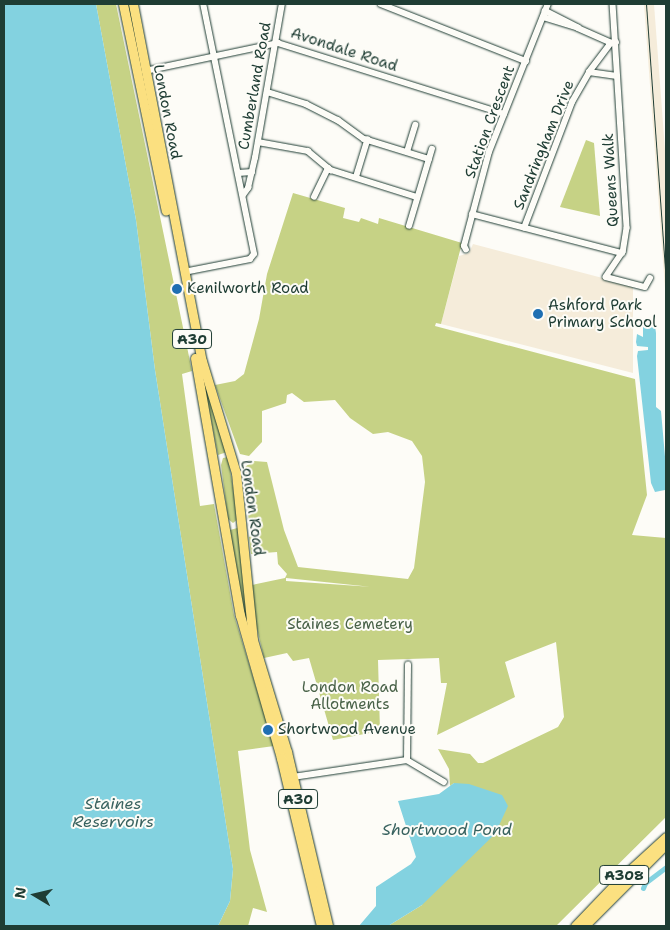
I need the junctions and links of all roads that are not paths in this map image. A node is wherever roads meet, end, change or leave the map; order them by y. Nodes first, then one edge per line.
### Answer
1 (123, 4) edge
2 (132, 4) edge
3 (203, 4) edge
4 (282, 4) edge
5 (381, 4) edge
6 (613, 4) edge
7 (545, 8) edge
8 (613, 42) junction
9 (275, 43) junction
10 (214, 56) junction
11 (526, 61) junction
12 (145, 70) junction
13 (589, 72) junction
14 (617, 76) junction
15 (266, 92) junction
16 (504, 114) junction
17 (415, 126) dead end
18 (368, 140) junction
19 (258, 142) junction
20 (432, 149) dead end
21 (407, 152) junction
22 (429, 159) junction
23 (328, 168) junction
24 (252, 172) junction
25 (238, 173) junction
26 (356, 177) junction
27 (243, 194) junction
28 (417, 196) junction
29 (314, 197) dead end
30 (472, 214) junction
31 (409, 226) dead end
32 (524, 228) junction
33 (466, 250) dead end
34 (622, 254) junction
35 (184, 272) junction
36 (650, 278) dead end
37 (232, 458) junction
38 (224, 509) junction
39 (243, 517) junction
40 (226, 523) junction
41 (408, 665) dead end
42 (407, 760) junction
43 (293, 777) junction
44 (444, 782) dead end
45 (666, 837) edge
46 (666, 845) edge
47 (586, 920) edge
48 (321, 926) edge
49 (328, 926) edge
50 (575, 926) edge

1 - 38 highway, A30
2 - 12 highway, London Road / A30
3 - 10 street
4 - 9 street, Cumberland Road
5 - 11 street
6 - 8 street, Queens Walk
7 - 8 street
7 - 11 street, Station Crescent
8 - 13 street, Sandringham Drive
8 - 14 street, Queens Walk
9 - 10 street, Avondale Road
9 - 15 street, Cumberland Road
9 - 16 street, Avondale Road
10 - 12 street, Avondale Road
10 - 25 street
11 - 16 street, Station Crescent
12 - 35 highway, London Road / A30
13 - 14 street, Sandringham Drive
13 - 32 street, Sandringham Drive
14 - 34 street, Queens Walk
15 - 18 street
15 - 19 street, Cumberland Road
16 - 30 street, Station Crescent
17 - 21 street
18 - 21 street
18 - 26 street
19 - 23 street
19 - 24 street, Cumberland Road
20 - 22 street
21 - 22 street
22 - 28 street
23 - 26 street
23 - 29 street
24 - 25 street, Cumberland Road
24 - 27 street, Cumberland Road
25 - 27 street
26 - 28 street
27 - 35 street
28 - 31 street
30 - 32 street
30 - 33 street, Station Crescent
32 - 34 street
34 - 36 street, Queens Walk
35 - 37 highway, London Road / A30
37 - 38 highway, A30
37 - 39 highway, London Road / A30
38 - 40 highway, A30
39 - 40 highway
39 - 43 highway, London Road / A30
40 - 48 highway, A30
41 - 42 street
42 - 43 street
42 - 44 street
43 - 49 highway, London Road / A30
45 - 47 highway, A308
46 - 47 highway, A308
47 - 50 highway, A308

